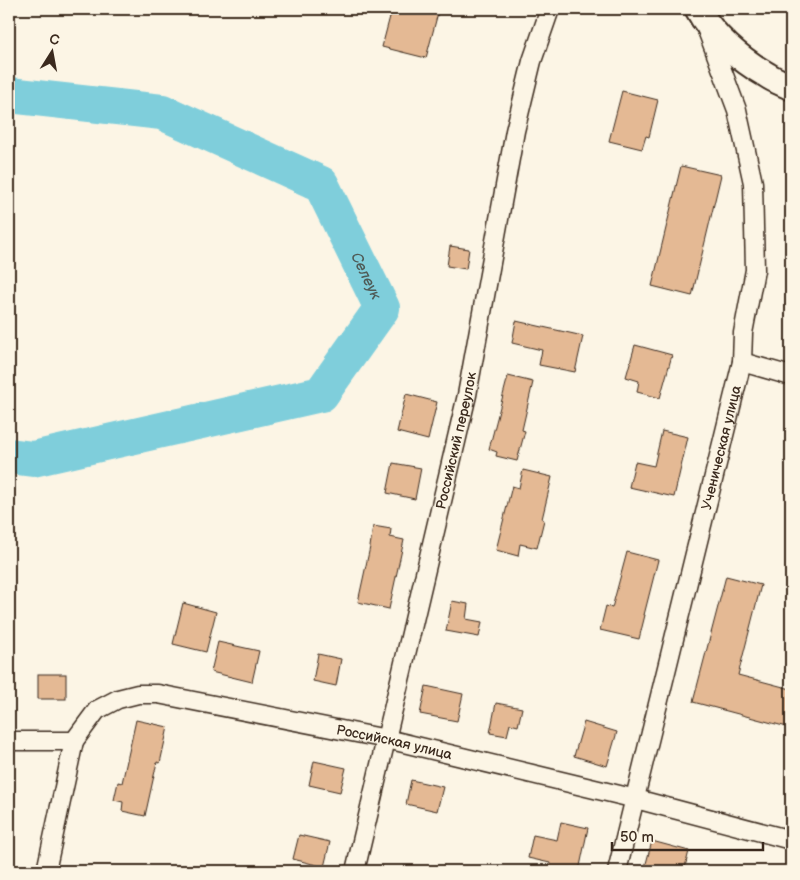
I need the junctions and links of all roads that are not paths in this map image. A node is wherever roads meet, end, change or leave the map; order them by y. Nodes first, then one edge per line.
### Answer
1 (550, 9) edge
2 (701, 15) edge
3 (791, 87) edge
4 (742, 362) junction
5 (791, 376) edge
6 (387, 738) junction
7 (74, 740) junction
8 (9, 742) edge
9 (636, 799) junction
10 (791, 840) edge
11 (46, 871) edge
12 (355, 871) edge
13 (617, 871) edge

1 - 6 street, Российский переулок
2 - 3 street
2 - 4 street, Ученическая улица
4 - 5 street
4 - 9 street, Ученическая улица
6 - 7 street, Российская улица
6 - 9 street, Российская улица
6 - 12 street, Российский переулок
7 - 8 street
7 - 11 street
9 - 10 street, Российская улица
9 - 13 street, Ученическая улица

